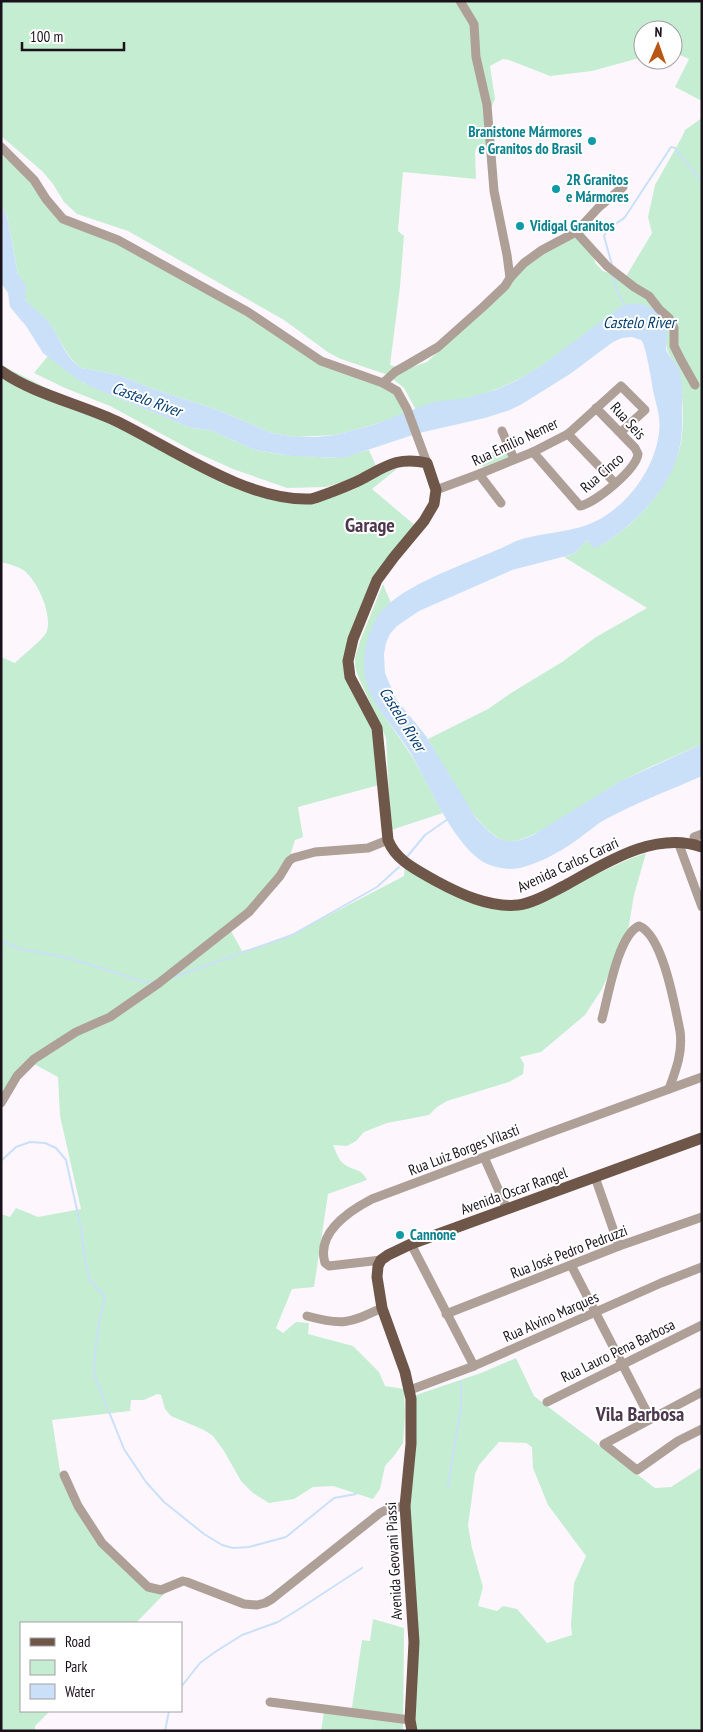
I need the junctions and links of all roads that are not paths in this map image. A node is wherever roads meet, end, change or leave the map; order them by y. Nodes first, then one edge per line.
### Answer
1 (460, 1) edge
2 (1, 148) edge
3 (623, 187) dead end
4 (576, 232) junction
5 (510, 278) junction
6 (1, 371) edge
7 (383, 383) junction
8 (695, 385) dead end
9 (596, 408) junction
10 (502, 430) dead end
11 (621, 432) junction
12 (568, 434) junction
13 (533, 452) junction
14 (638, 454) joint
15 (514, 459) junction
16 (427, 463) junction
17 (479, 474) junction
18 (615, 483) junction
19 (436, 490) junction
20 (501, 503) dead end
21 (388, 840) junction
22 (678, 842) junction
23 (702, 847) edge
24 (702, 907) edge
25 (602, 1019) dead end
26 (702, 1077) edge
27 (669, 1089) junction
28 (1, 1103) edge
29 (702, 1138) edge
30 (484, 1157) junction
31 (596, 1177) junction
32 (507, 1209) junction
33 (702, 1217) edge
34 (411, 1244) junction
35 (620, 1246) junction
36 (381, 1260) junction
37 (571, 1265) junction
38 (702, 1268) edge
39 (382, 1308) junction
40 (595, 1312) junction
41 (446, 1314) junction
42 (308, 1316) dead end
43 (702, 1325) edge
44 (622, 1365) junction
45 (474, 1366) junction
46 (410, 1390) junction
47 (702, 1392) edge
48 (547, 1402) dead end
49 (650, 1418) junction
50 (702, 1429) edge
51 (64, 1475) dead end
52 (405, 1506) junction
53 (270, 1702) dead end
54 (411, 1725) edge

1 - 5 street
2 - 7 street
3 - 4 street
4 - 5 street
4 - 8 street
5 - 7 street
6 - 16 main road
7 - 16 street
9 - 11 street, Rua Seis
9 - 11 street, Rua Emilio Nemer
9 - 12 street, Rua Emilio Nemer
10 - 15 street
11 - 14 street, Rua Seis
12 - 13 street, Rua Emilio Nemer
12 - 18 street
13 - 15 street, Rua Emilio Nemer
13 - 18 street, Rua Cinco
14 - 18 street, Rua Cinco
15 - 17 street, Rua Emilio Nemer
16 - 19 main road
17 - 19 street, Rua Emilio Nemer
17 - 20 street
19 - 21 main road
21 - 22 main road, Avenida Carlos Carari
21 - 28 street
22 - 23 main road
22 - 24 street
25 - 27 street
26 - 27 street, Rua Luiz Borges Vilasti
27 - 30 street, Rua Luiz Borges Vilasti
29 - 31 main road, Avenida Oscar Rangel
30 - 32 street
30 - 36 street, Rua Luiz Borges Vilasti
31 - 32 main road, Avenida Oscar Rangel
31 - 35 street
32 - 34 main road, Avenida Oscar Rangel
33 - 35 street, Rua José Pedro Pedruzzi
34 - 36 main road, Avenida Oscar Rangel
34 - 41 street
35 - 37 street, Rua José Pedro Pedruzzi
36 - 39 main road
37 - 40 street
37 - 41 street, Rua José Pedro Pedruzzi
38 - 40 street, Rua Alvino Marques
39 - 42 street
39 - 46 main road
40 - 44 street
40 - 45 street, Rua Alvino Marques
41 - 45 street
43 - 44 street, Rua Lauro Pena Barbosa
44 - 48 street, Rua Lauro Pena Barbosa
44 - 49 street
45 - 46 street, Rua Alvino Marques
46 - 52 main road, Avenida Geovani Piassi
47 - 49 street
49 - 50 street
51 - 52 street
52 - 54 main road, Avenida Geovani Piassi
53 - 54 street

